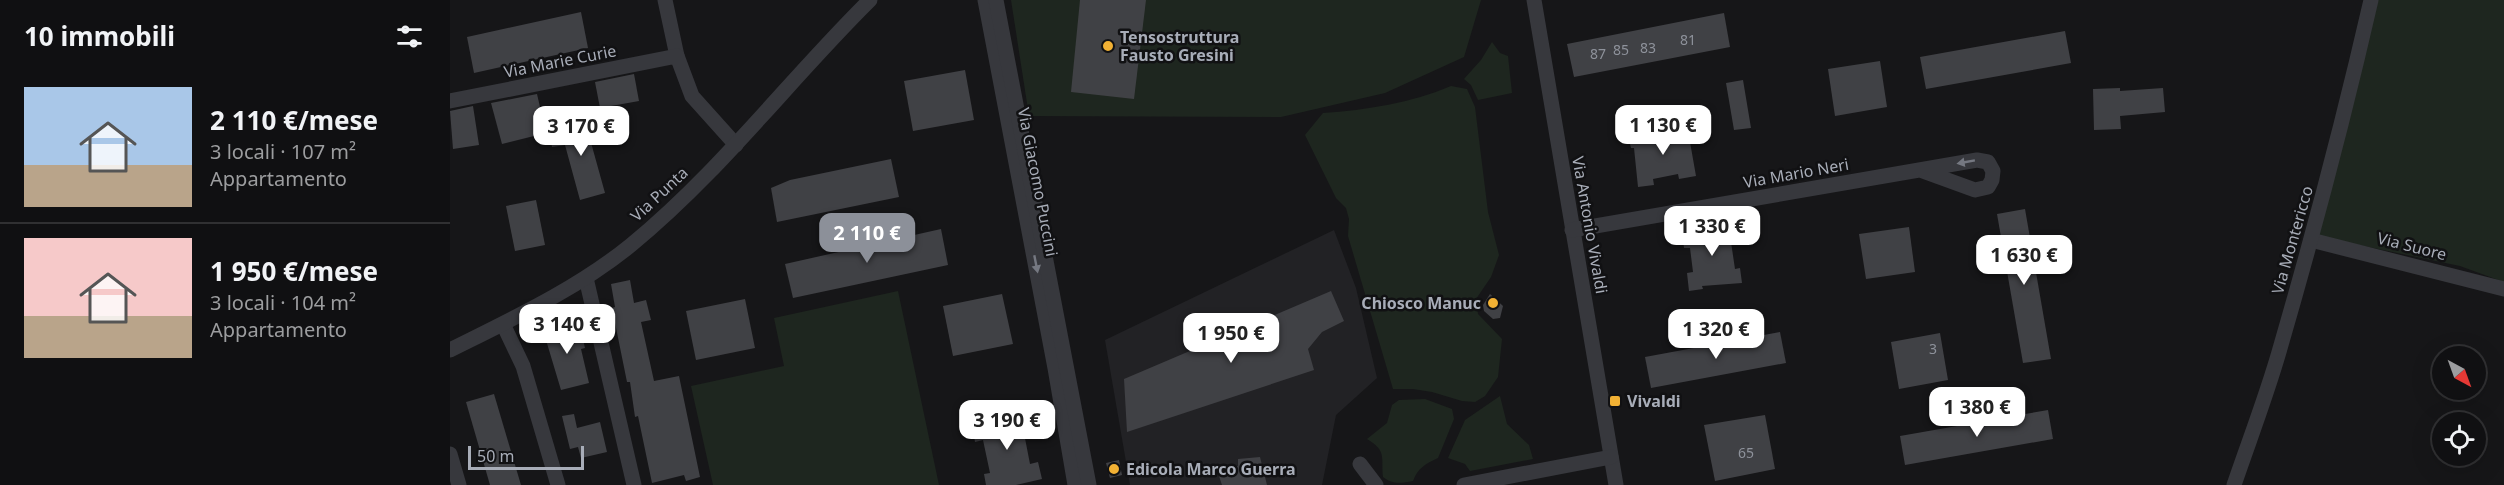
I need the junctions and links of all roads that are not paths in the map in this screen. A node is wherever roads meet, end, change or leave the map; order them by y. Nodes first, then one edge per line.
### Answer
1 (666, 0) edge
2 (870, 0) edge
3 (876, 0) edge
4 (985, 0) edge
5 (996, 0) edge
6 (1534, 0) edge
7 (2371, 0) edge
8 (854, 15) junction
9 (999, 43) junction
10 (677, 56) junction
11 (450, 101) edge
12 (735, 145) junction
13 (1920, 170) dead end
14 (1572, 230) junction
15 (2311, 240) junction
16 (586, 278) junction
17 (2504, 289) edge
18 (503, 324) junction
19 (450, 350) edge
20 (1062, 367) junction
21 (450, 454) edge
22 (1611, 457) junction
23 (1360, 464) dead end
24 (459, 485) edge
25 (558, 485) edge
26 (634, 485) edge
27 (1075, 485) edge
28 (1089, 485) edge
29 (1376, 485) edge
30 (1464, 485) edge
31 (1616, 485) edge
32 (2234, 485) edge

1 - 10 street
2 - 8 street, Via Punta
3 - 8 street, Via Punta
4 - 9 street, Via Giacomo Puccini
5 - 9 street, Via Giacomo Puccini
6 - 14 street, Via Antonio Vivaldi
7 - 15 street, Via Montericco
8 - 12 street, Via Punta
9 - 20 street, Via Giacomo Puccini
10 - 11 street, Via Marie Curie
10 - 12 street
12 - 16 street, Via Punta
13 - 14 street, Via Mario Neri
14 - 22 street, Via Antonio Vivaldi
15 - 17 street, Via Suore
15 - 32 street, Via Montericco
16 - 18 street, Via Punta
16 - 26 street
18 - 19 street, Via Punta
18 - 25 street
20 - 27 street, Via Giacomo Puccini
20 - 28 street, Via Giacomo Puccini
21 - 24 street
22 - 30 street
22 - 31 street, Via Antonio Vivaldi
23 - 29 street

